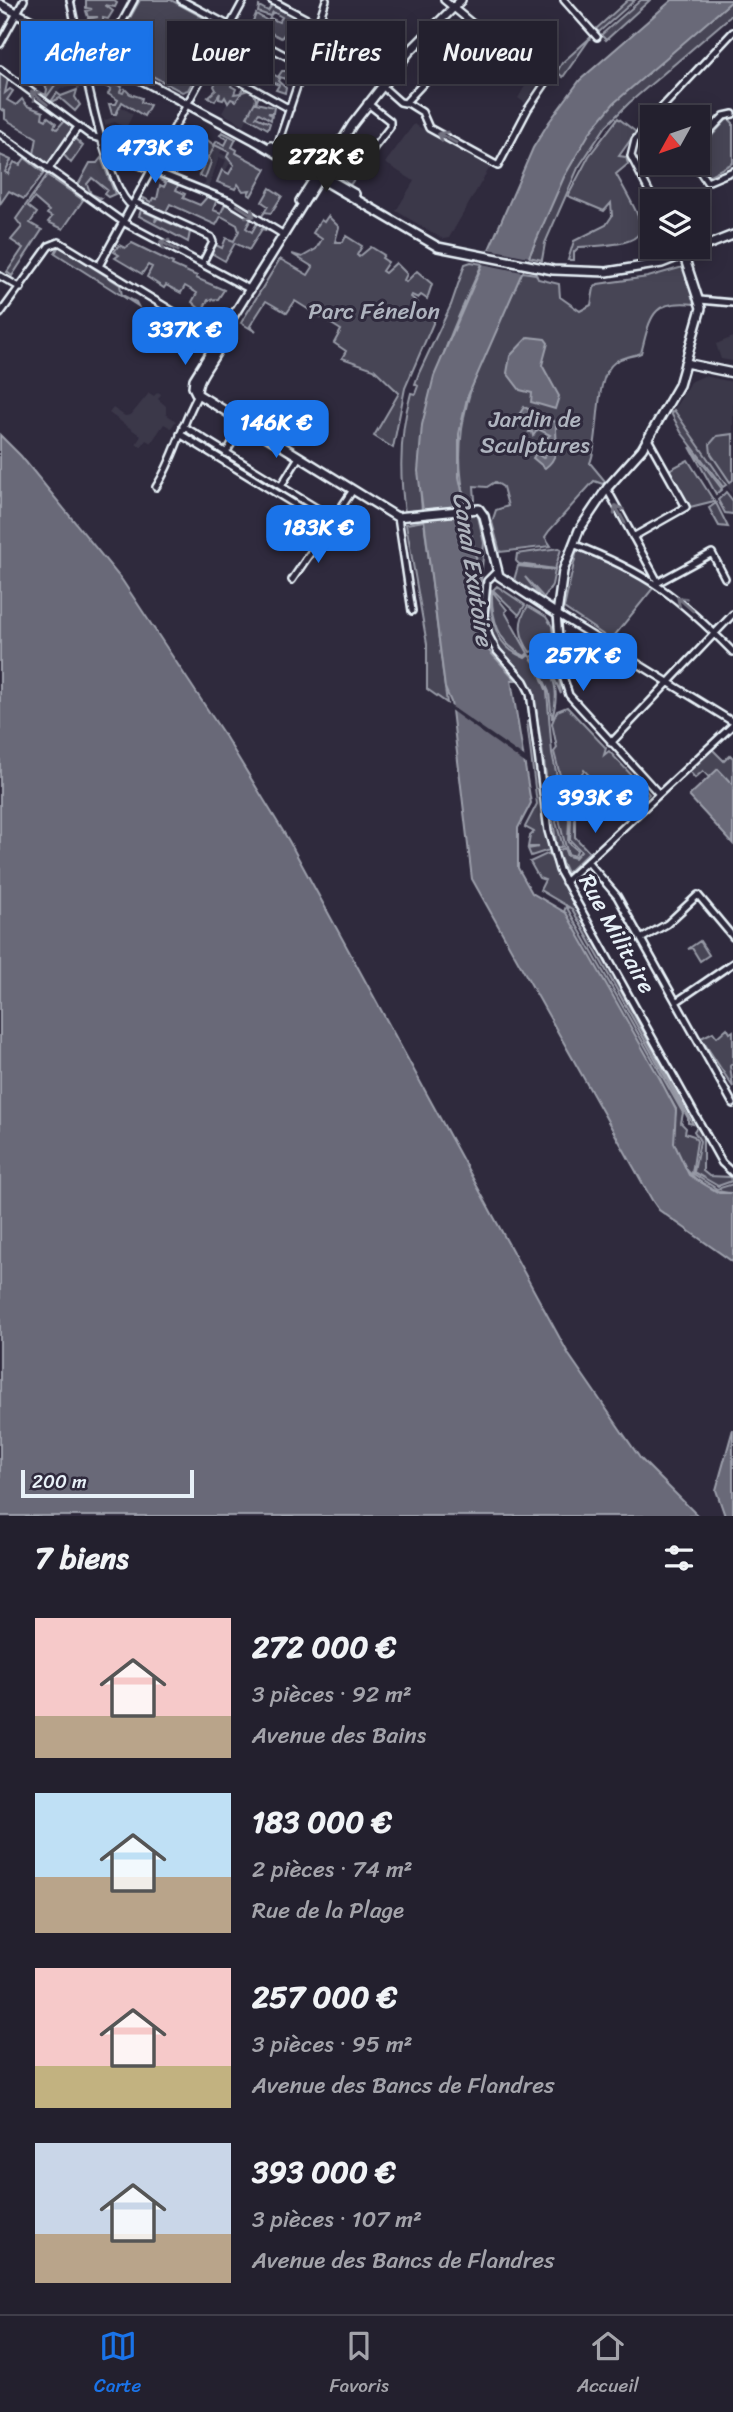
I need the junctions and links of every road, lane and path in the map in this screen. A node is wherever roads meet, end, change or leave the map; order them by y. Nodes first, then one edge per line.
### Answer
1 (24, 0) edge
2 (70, 0) edge
3 (134, 0) edge
4 (244, 0) edge
5 (271, 0) edge
6 (326, 0) edge
7 (444, 0) edge
8 (460, 0) edge
9 (564, 0) edge
10 (186, 1) edge
11 (0, 4) edge
12 (452, 8) junction
13 (17, 13) junction
14 (32, 21) edge
15 (75, 21) edge
16 (122, 21) edge
17 (221, 21) edge
18 (233, 21) edge
19 (310, 21) edge
20 (319, 21) edge
21 (468, 21) edge
22 (733, 32) edge
23 (597, 37) dead end
24 (0, 44) edge
25 (0, 69) edge
26 (89, 84) edge
27 (151, 84) edge
28 (198, 84) edge
29 (246, 84) edge
30 (299, 84) edge
31 (423, 84) edge
32 (545, 84) edge
33 (381, 85) junction
34 (406, 102) junction
35 (367, 103) junction
36 (188, 104) junction
37 (665, 105) edge
38 (290, 108) junction
39 (733, 114) edge
40 (78, 127) junction
41 (710, 131) edge
42 (0, 134) edge
43 (640, 134) edge
44 (101, 139) junction
45 (343, 139) junction
46 (276, 150) junction
47 (105, 151) junction
48 (152, 169) junction
49 (48, 170) junction
50 (733, 171) edge
51 (640, 174) edge
52 (702, 175) edge
53 (318, 176) junction
54 (133, 204) junction
55 (123, 222) junction
56 (733, 235) edge
57 (282, 237) junction
58 (710, 244) edge
59 (673, 259) edge
60 (683, 259) edge
61 (202, 264) junction
62 (99, 266) junction
63 (0, 276) edge
64 (21, 288) junction
65 (251, 290) junction
66 (700, 300) junction
67 (733, 303) edge
68 (0, 314) edge
69 (221, 338) junction
70 (685, 363) junction
71 (733, 373) edge
72 (198, 395) junction
73 (244, 423) junction
74 (183, 426) junction
75 (180, 434) junction
76 (648, 439) junction
77 (226, 453) junction
78 (299, 457) junction
79 (281, 486) junction
80 (156, 487) dead end
81 (607, 489) junction
82 (353, 490) junction
83 (402, 517) junction
84 (334, 519) junction
85 (330, 526) junction
86 (633, 537) junction
87 (573, 544) junction
88 (496, 572) junction
89 (725, 578) dead end
90 (292, 580) dead end
91 (657, 583) junction
92 (412, 611) dead end
93 (557, 614) junction
94 (733, 614) edge
95 (714, 632) junction
96 (733, 652) edge
97 (667, 682) junction
98 (733, 724) edge
99 (611, 743) junction
100 (659, 794) junction
101 (587, 861) junction
102 (565, 882) junction
103 (733, 937) edge
104 (641, 939) junction
105 (733, 963) edge
106 (676, 1002) junction
107 (733, 1104) edge
108 (733, 1173) edge

1 - 13 street
2 - 15 street
3 - 16 street
4 - 18 street
5 - 19 street
6 - 20 street
7 - 12 street
8 - 12 street
9 - 23 street
10 - 17 street
11 - 13 street
12 - 21 street
12 - 33 street
13 - 14 street
13 - 24 street
22 - 37 street
40 -> 25 street
26 - 44 street
27 - 36 street
28 - 36 street
29 - 38 street
30 - 38 street
31 - 34 street
32 -> 34 street
33 - 34 street
33 - 35 street
35 - 45 street
35 - 45 street
36 - 46 street
36 - 48 street
38 - 46 street
39 - 41 street
40 - 44 street
40 - 49 street
42 - 49 street
43 - 51 street
44 - 47 street
45 - 53 street
46 - 53 street
47 - 48 street
47 - 54 street
48 - 54 street
48 -> 57 street
49 - 55 street
50 - 52 street
53 - 57 street
53 - 59 street
54 - 55 street
54 - 61 street
61 -> 55 street
55 - 62 street
56 - 58 street
57 - 65 street
60 - 66 street
61 - 65 street
62 - 64 street
62 - 69 street
63 - 64 street
64 - 68 street
65 - 69 street
66 - 67 street
66 - 70 street
69 - 72 street
70 - 71 street
70 - 76 street
72 - 73 street
72 - 74 street
73 - 77 street
73 - 78 street
74 - 75 street
74 - 77 street
75 - 80 street
75 - 85 street
76 - 81 street
76 - 86 street
77 - 79 street
78 - 79 street
78 - 82 street
79 - 84 street
86 -> 81 street
81 - 87 street
82 - 83 street
82 - 84 street
83 - 88 street, Rue Militaire
83 - 92 street
84 - 85 street
85 - 90 street
86 - 91 street
87 - 91 street
87 - 93 street
88 - 93 street
88 - 102 street, Rue Militaire
89 - 91 street
95 -> 91 street
93 - 97 street
93 - 99 street
94 - 95 street
95 - 96 street
95 - 97 street
97 - 98 street
97 - 99 street
98 - 100 street
99 - 100 street
100 - 101 street
101 - 102 street
101 - 104 street
102 - 108 street, Rue Militaire
103 - 104 street
104 - 106 street
105 - 106 street
106 - 107 street

